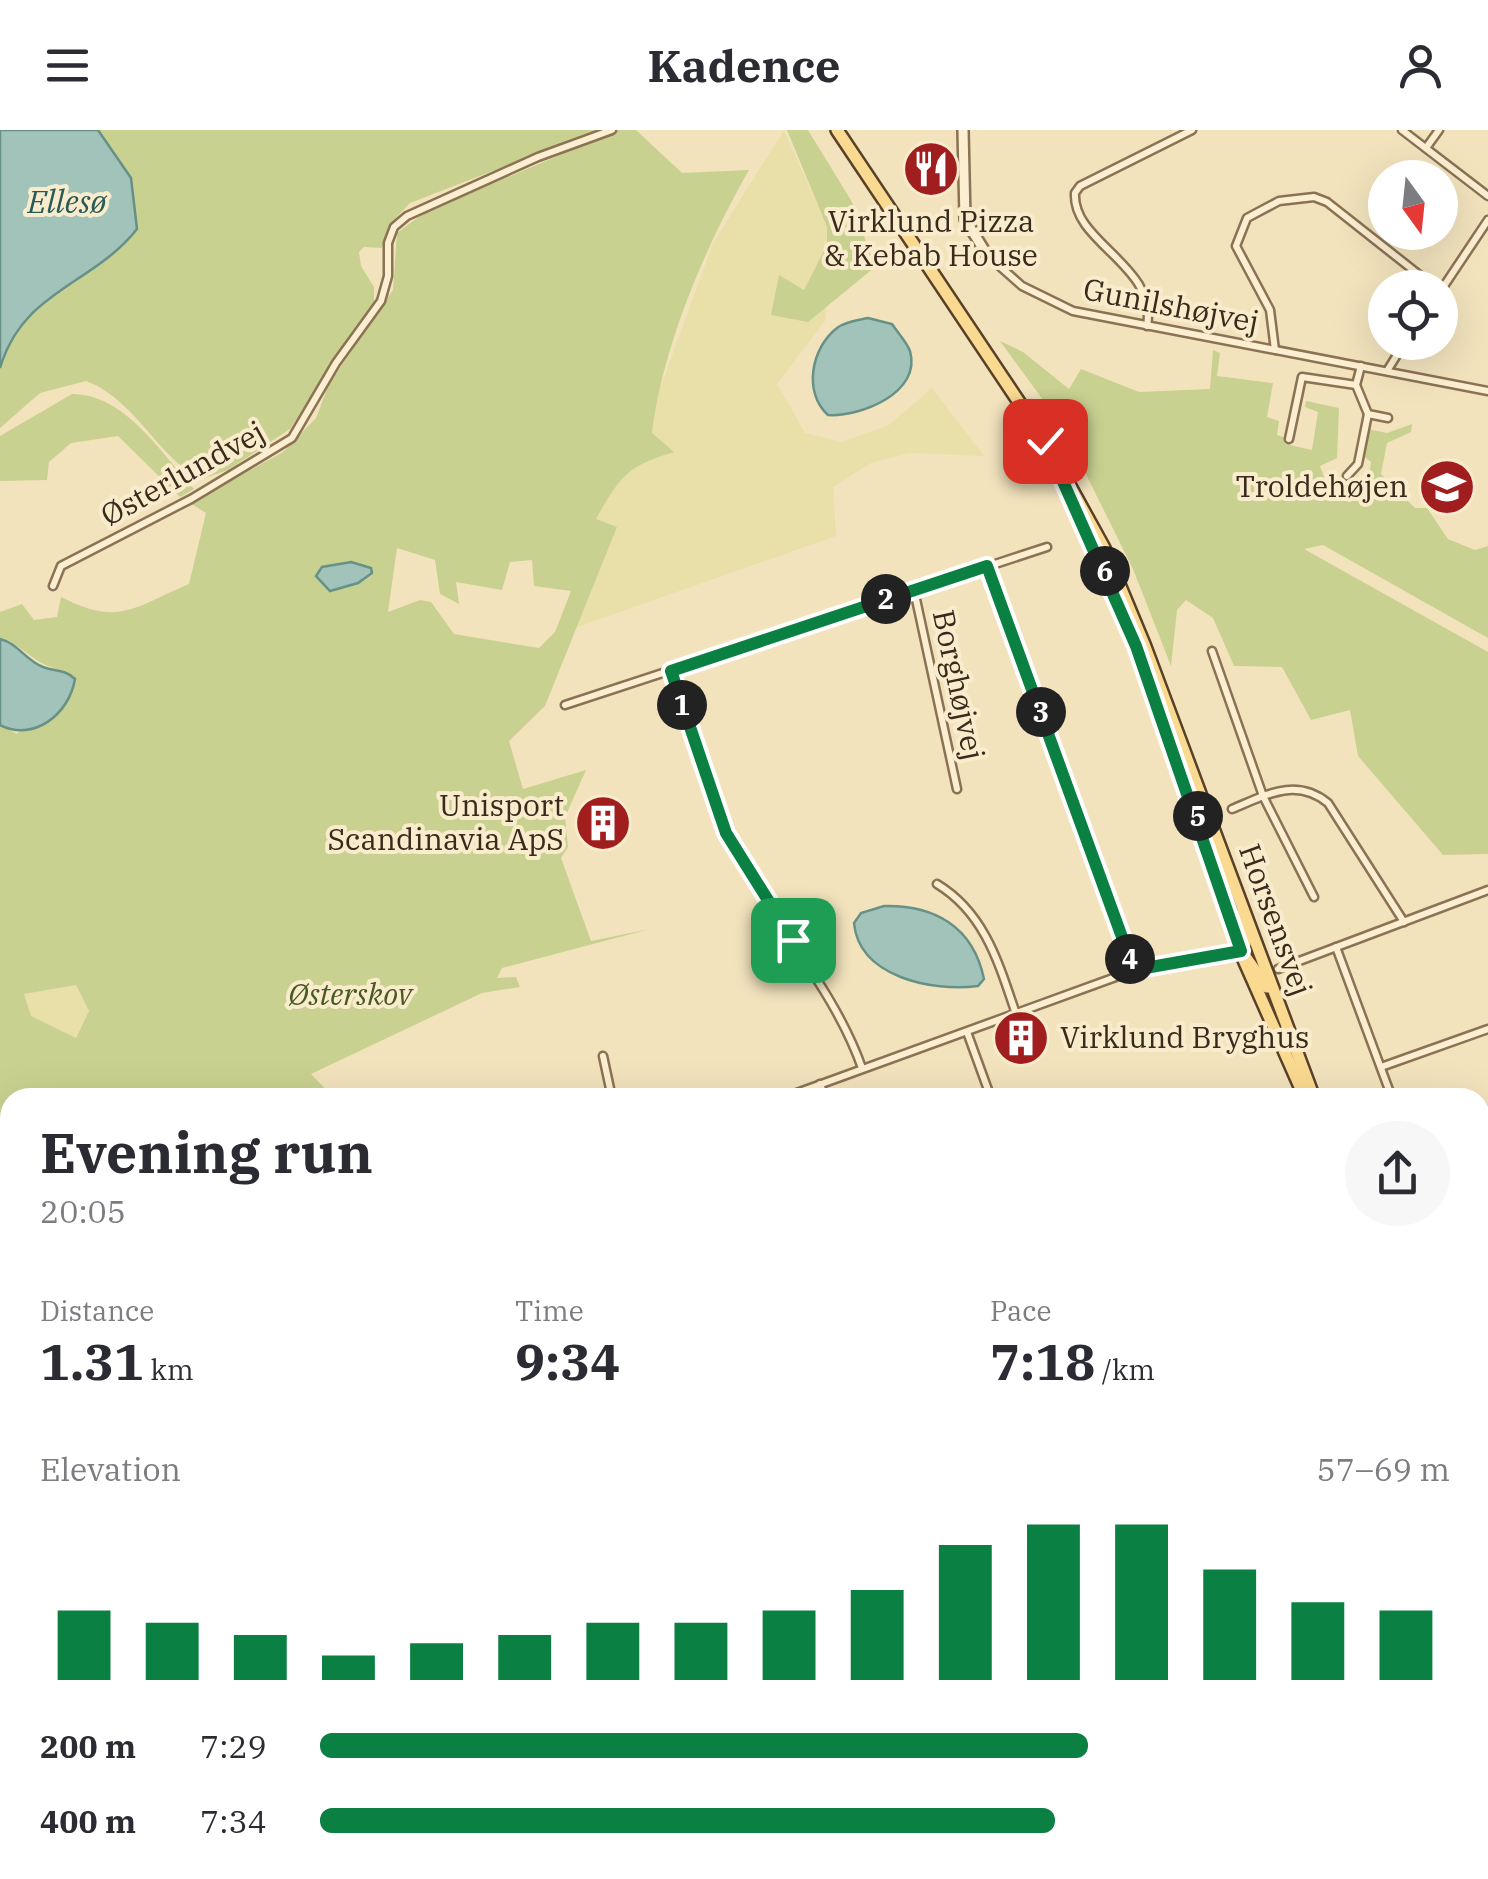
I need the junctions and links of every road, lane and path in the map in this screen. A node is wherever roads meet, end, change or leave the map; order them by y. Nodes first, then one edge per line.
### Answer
1 (612, 130) edge
2 (835, 130) edge
3 (963, 130) edge
4 (1192, 130) edge
5 (1402, 130) edge
6 (1439, 130) edge
7 (1426, 148) junction
8 (1488, 196) edge
9 (1488, 220) edge
10 (987, 255) joint
11 (1414, 270) edge
12 (1453, 270) edge
13 (1147, 326) junction
14 (1274, 350) junction
15 (1394, 360) edge
16 (1361, 366) junction
17 (1387, 372) junction
18 (1356, 385) junction
19 (1488, 392) edge
20 (1368, 414) junction
21 (1388, 418) dead end
22 (1288, 439) dead end
23 (1346, 476) dead end
24 (1068, 485) junction
25 (1047, 547) dead end
26 (987, 566) junction
27 (53, 586) dead end
28 (914, 590) junction
29 (1212, 652) dead end
30 (671, 671) junction
31 (565, 705) dead end
32 (957, 789) dead end
33 (1263, 796) junction
34 (1232, 809) dead end
35 (1234, 881) junction
36 (937, 884) dead end
37 (1488, 890) edge
38 (1314, 898) dead end
39 (1404, 922) junction
40 (1336, 947) junction
41 (1241, 951) junction
42 (1278, 968) joint
43 (1134, 970) junction
44 (1016, 1014) junction
45 (1286, 1021) junction
46 (1488, 1029) edge
47 (967, 1032) junction
48 (603, 1056) dead end
49 (1380, 1067) junction
50 (862, 1068) junction
51 (820, 1084) junction
52 (610, 1088) edge
53 (810, 1088) edge
54 (821, 1088) edge
55 (987, 1088) edge
56 (1301, 1088) edge
57 (1310, 1088) edge
58 (1388, 1088) edge

1 - 27 street, Østerlundvej
2 - 24 main road, Horsensvej
3 - 10 street
4 - 13 street
5 - 7 street
6 - 7 street
7 - 8 street
9 - 12 street
10 - 13 street, Gunilshøjvej
11 - 14 street
13 - 14 street, Gunilshøjvej
14 - 16 street, Gunilshøjvej
15 - 17 street
16 - 17 street, Gunilshøjvej
16 - 18 street
17 - 19 street, Gunilshøjvej
18 - 20 street
18 - 22 street
20 - 21 street
20 - 23 street
24 - 35 main road, Horsensvej
24 - 41 main road, Horsensvej
25 - 26 street
26 - 28 street
26 - 43 street
28 - 30 street
28 - 32 street, Borghøjvej
29 - 33 street
30 - 31 street
30 - 50 street
33 - 34 street
33 - 38 street
33 - 39 street
35 - 41 main road
35 - 45 main road, Horsensvej
36 - 44 street
37 - 39 street
39 - 40 street
40 - 42 street
40 - 49 street
41 - 43 street
41 - 45 main road
41 - 56 main road, Horsensvej
42 - 45 main road
43 - 44 street
44 - 47 street
45 - 57 main road, Horsensvej
46 - 49 street
47 - 50 street
47 - 55 street
48 - 52 street
49 - 58 street
50 - 51 street
51 - 53 street
51 - 54 street

